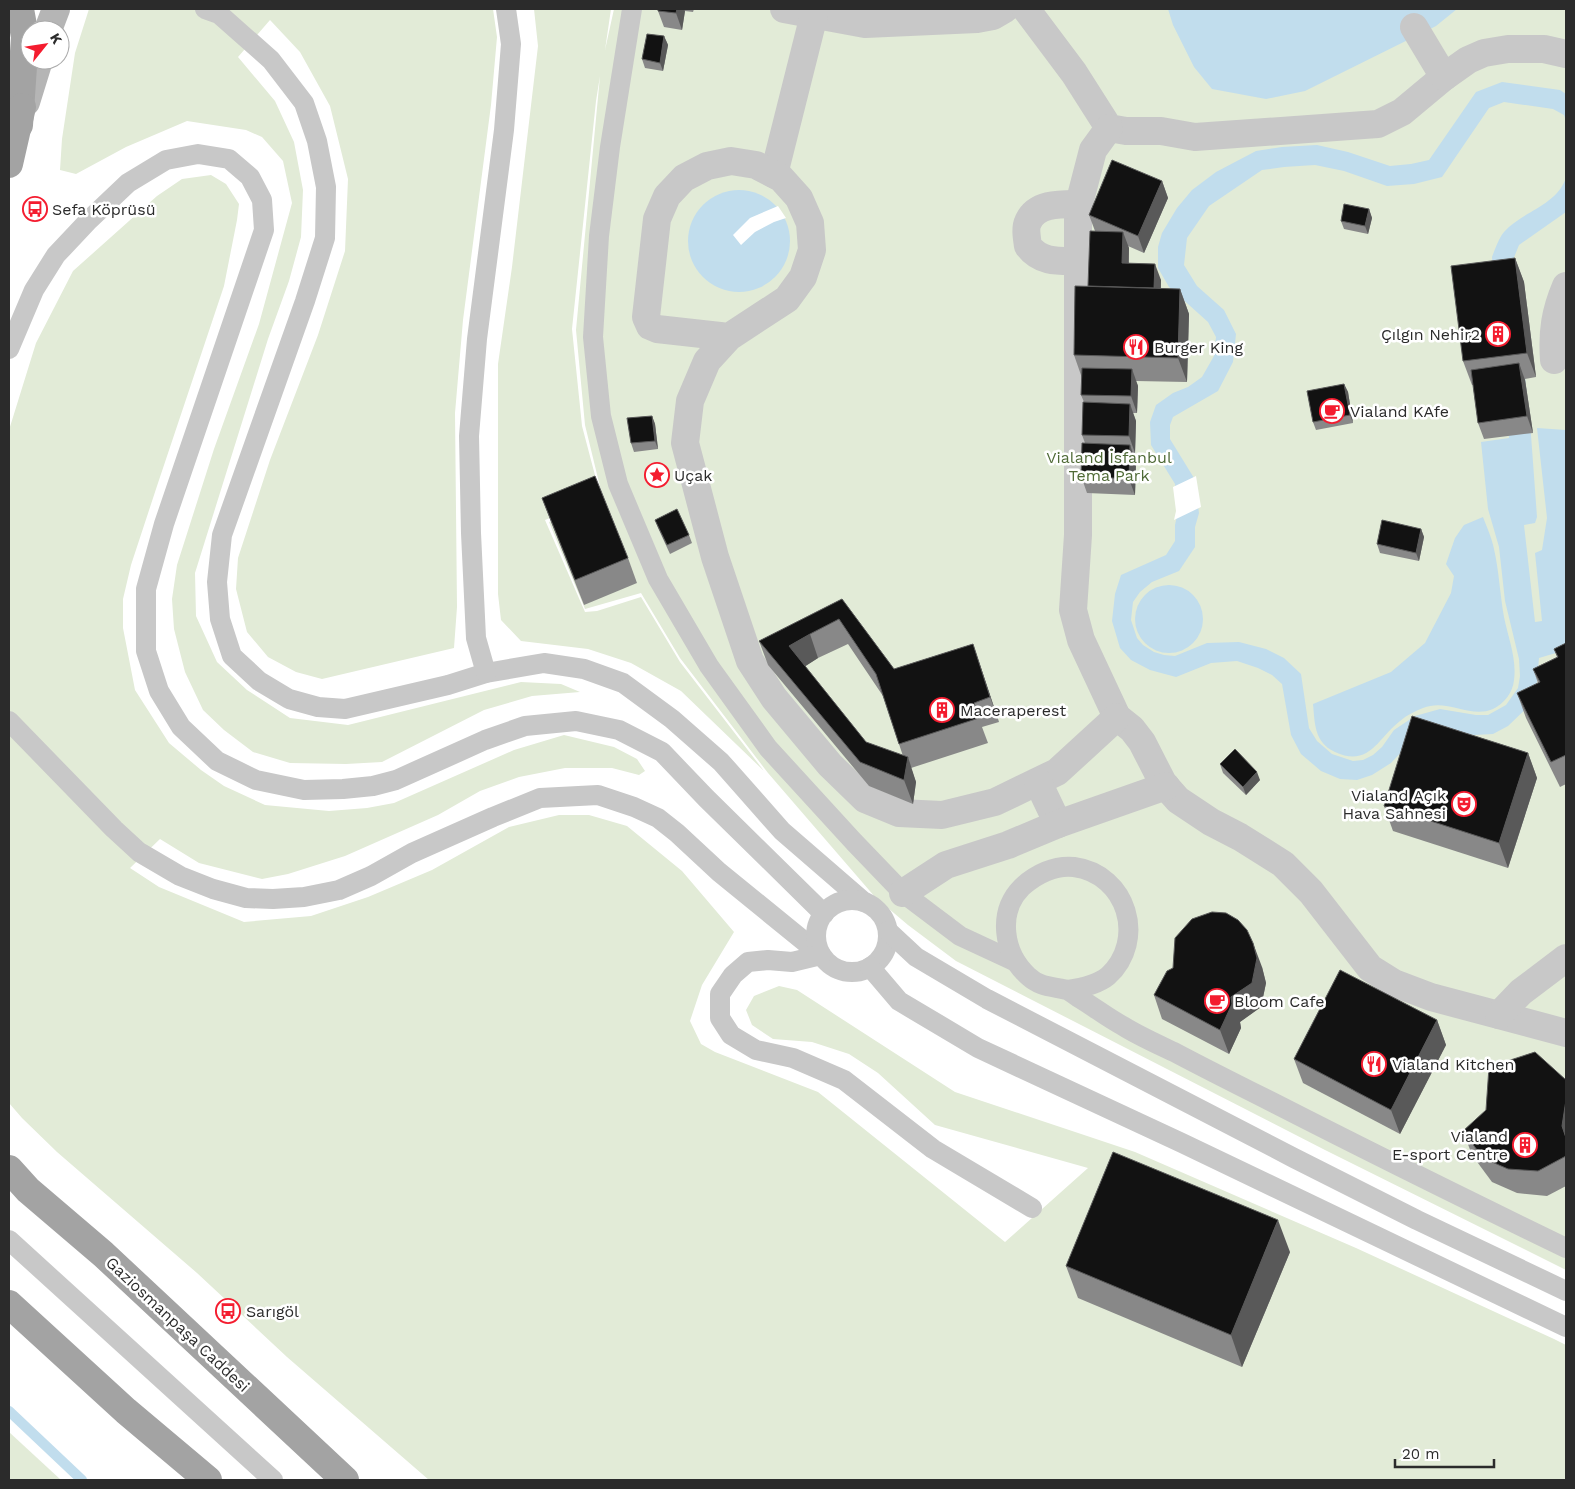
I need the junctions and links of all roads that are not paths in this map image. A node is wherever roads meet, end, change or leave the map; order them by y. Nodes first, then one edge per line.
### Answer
1 (16, 9) edge
2 (20, 9) edge
3 (205, 9) edge
4 (506, 9) edge
5 (632, 9) edge
6 (784, 9) edge
7 (1005, 9) edge
8 (1026, 9) edge
9 (9, 12) edge
10 (814, 15) junction
11 (1414, 27) dead end
12 (1566, 54) edge
13 (29, 70) edge
14 (36, 70) edge
15 (1444, 77) junction
16 (19, 125) junction
17 (1109, 128) junction
18 (9, 164) edge
19 (774, 174) junction
20 (1078, 204) junction
21 (1079, 260) junction
22 (1566, 286) edge
23 (729, 337) junction
24 (9, 349) edge
25 (1554, 360) dead end
26 (486, 673) junction
27 (1117, 717) junction
28 (9, 721) edge
29 (1038, 782) junction
30 (1166, 786) junction
31 (1058, 824) junction
32 (903, 893) junction
33 (871, 907) junction
34 (824, 914) junction
35 (888, 931) junction
36 (822, 955) junction
37 (1566, 958) edge
38 (1016, 962) junction
39 (870, 967) junction
40 (1068, 990) junction
41 (1499, 1015) junction
42 (1566, 1033) edge
43 (9, 1169) edge
44 (1032, 1208) dead end
45 (13, 1244) edge
46 (1566, 1248) edge
47 (1566, 1291) edge
48 (9, 1304) edge
49 (1566, 1326) edge
50 (208, 1480) edge
51 (273, 1480) edge
52 (346, 1480) edge

1 - 9 lane
2 - 16 main road
3 - 26 lane
4 - 26 lane
5 - 32 lane
6 - 10 street
7 - 10 street
8 - 17 street
10 - 19 street
11 - 15 street
12 - 15 street
13 - 16 main road
14 - 16 street
15 - 17 street
16 - 18 main road
17 - 20 street
19 - 23 street
19 - 23 street
20 - 21 street
20 - 21 street
21 - 27 street
22 - 25 street
23 - 29 street
24 - 34 lane
26 - 33 lane
27 - 29 street
27 - 30 street
28 - 36 lane
29 - 31 street
30 - 31 street
30 - 41 street
31 - 32 street
32 - 33 lane
32 - 38 lane
33 - 34 lane
33 - 35 lane
34 - 36 lane
35 - 39 lane
35 - 47 lane
36 - 39 lane
36 - 44 lane
37 - 41 street
38 - 40 lane
38 - 40 lane
39 - 49 lane
40 - 46 lane
41 - 42 street
43 - 52 main road, Gaziosmanpaşa Caddesi
45 - 51 lane
48 - 50 main road

